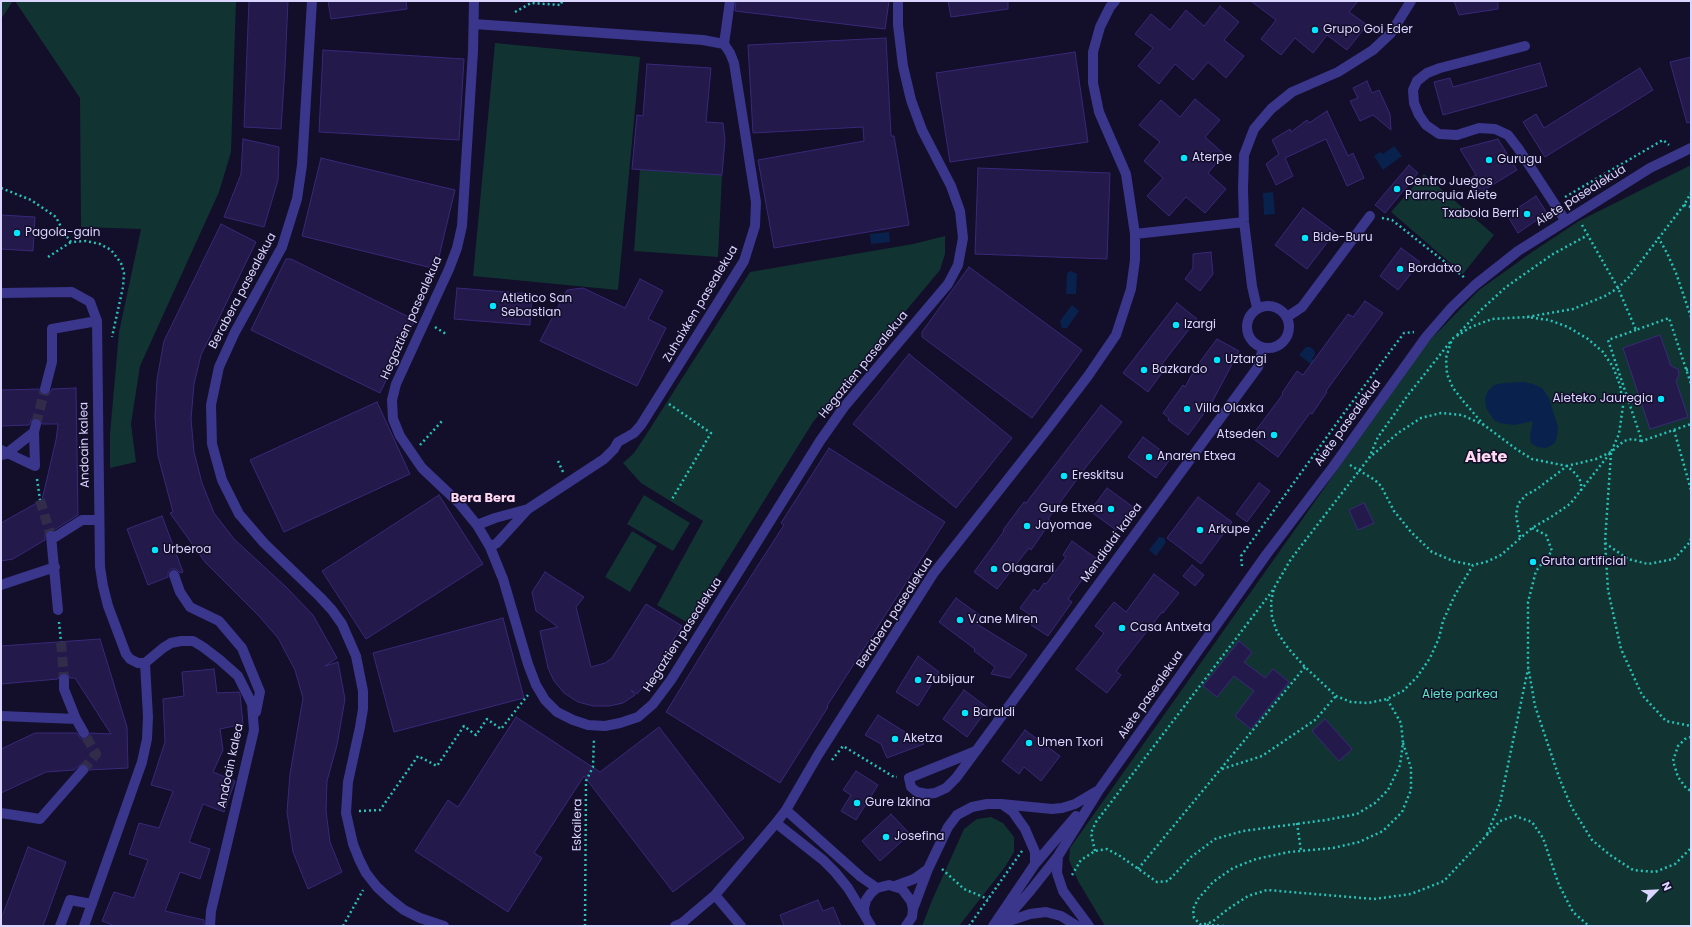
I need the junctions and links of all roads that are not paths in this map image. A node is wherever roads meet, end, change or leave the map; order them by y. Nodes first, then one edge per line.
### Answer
1 (312, 1) edge
2 (474, 1) edge
3 (730, 1) edge
4 (898, 1) edge
5 (1115, 1) edge
6 (1411, 1) edge
7 (474, 24) junction
8 (724, 44) junction
9 (1525, 46) dead end
10 (1691, 148) edge
11 (1370, 216) road end
12 (1565, 220) junction
13 (1244, 222) junction
14 (1136, 234) junction
15 (1, 293) edge
16 (1257, 308) junction
17 (1287, 317) junction
18 (97, 321) junction
19 (1263, 348) junction
20 (45, 389) tunnel mouth
21 (3, 453) edge
22 (528, 509) junction
23 (99, 520) junction
24 (477, 526) junction
25 (490, 547) junction
26 (55, 567) junction
27 (174, 575) dead end
28 (1, 585) edge
29 (58, 610) road end
30 (145, 663) junction
31 (64, 679) tunnel mouth
32 (1, 716) edge
33 (254, 718) junction
34 (76, 719) junction
35 (84, 733) tunnel mouth
36 (976, 751) junction
37 (83, 770) tunnel mouth
38 (1099, 790) junction
39 (1001, 804) junction
40 (786, 810) junction
41 (1, 813) edge
42 (776, 823) junction
43 (1058, 856) junction
44 (1035, 864) junction
45 (928, 869) junction
46 (895, 886) junction
47 (878, 888) junction
48 (715, 895) junction
49 (92, 904) junction
50 (913, 909) junction
51 (865, 916) junction
52 (998, 925) edge
53 (60, 926) edge
54 (84, 926) edge
55 (210, 926) edge
56 (444, 926) edge
57 (675, 926) edge
58 (741, 926) edge
59 (871, 926) edge
60 (906, 926) edge
61 (1077, 926) edge
62 (1089, 926) edge

1 - 56 street, Berabera pasealekua
2 - 7 street, Hegaztien pasealekua
3 - 8 street
4 - 25 street, Hegaztien pasealekua
5 - 14 street, Berabera pasealekua
6 - 13 street
7 - 8 street
7 - 24 street, Hegaztien pasealekua
8 - 22 street, Zuhaixken pasealekua
9 - 12 street
10 - 12 street, Aiete pasealekua
11 - 17 street
12 - 38 street, Aiete pasealekua
13 - 14 street
13 - 16 street
14 - 40 street, Berabera pasealekua
15 - 18 street, Andoain kalea
16 - 17 street
16 - 19 street
17 - 19 street
18 - 20 street
18 - 23 street, Andoain kalea
19 - 36 street, Mendialai kalea
21 - 21 street
22 - 24 street, Zuhaixken pasealekua
22 - 25 street, Zuhaixken pasealekua
23 - 26 street
23 - 30 street, Andoain kalea
24 - 25 street, Hegaztien pasealekua
26 - 28 street
26 - 29 street
27 - 33 street
30 - 33 street, Andoain kalea
30 - 49 street
31 - 34 street
32 - 34 street
33 - 55 street, Andoain kalea
34 - 35 street
36 - 36 street, Mendialai kalea
37 - 41 street
38 - 39 street
38 - 43 street, Aiete pasealekua
38 - 44 street, Aiete pasealekua
39 - 44 street
39 - 45 street
40 - 42 street, Berabera pasealekua
40 - 47 street
42 - 48 street, Berabera pasealekua
42 - 51 street
43 - 52 street, Aiete pasealekua
43 - 62 street
44 - 52 street, Aiete pasealekua
45 - 46 street
45 - 50 street
46 - 47 street
46 - 50 street
47 - 51 street
48 - 57 street, Berabera pasealekua
48 - 58 street
49 - 53 street
49 - 54 street
50 - 60 street
51 - 59 street
52 - 61 street

